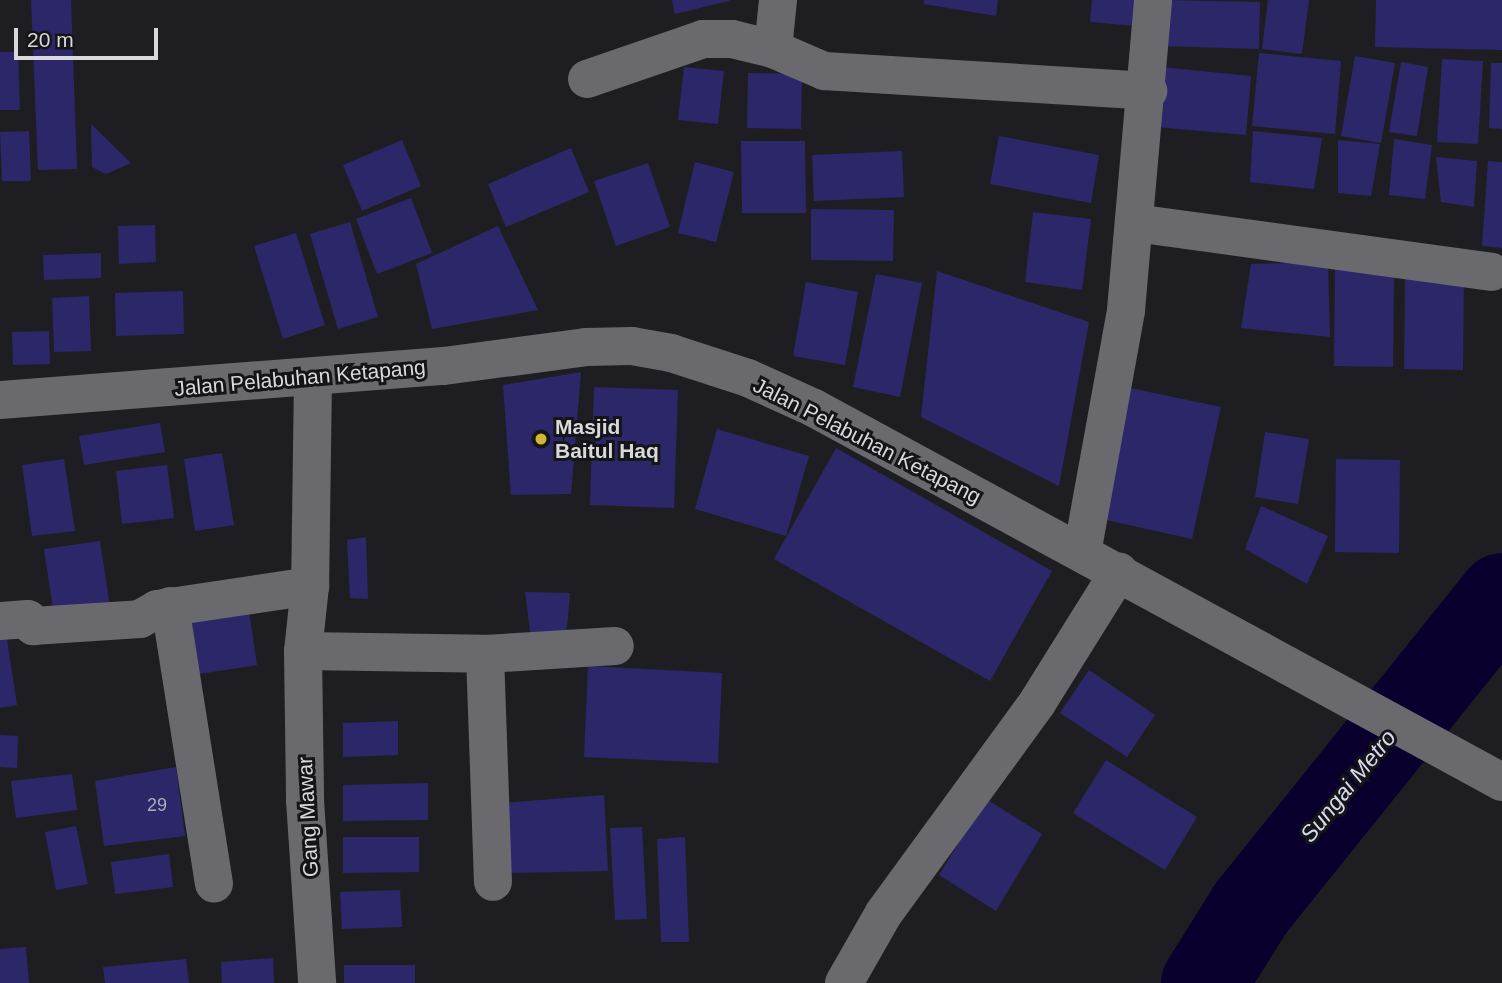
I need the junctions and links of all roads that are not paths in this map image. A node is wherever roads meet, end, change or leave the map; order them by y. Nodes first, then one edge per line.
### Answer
1 (778, 0) edge
2 (1153, 0) edge
3 (773, 49) junction
4 (587, 79) dead end
5 (1148, 90) junction
6 (1135, 223) junction
7 (1492, 272) dead end
8 (313, 378) junction
9 (0, 400) edge
10 (1082, 553) junction
11 (1119, 572) junction
12 (310, 586) junction
13 (170, 606) junction
14 (0, 621) edge
15 (615, 646) dead end
16 (303, 651) junction
17 (485, 654) junction
18 (1496, 779) edge
19 (493, 882) dead end
20 (214, 884) dead end
21 (317, 983) edge
22 (844, 983) edge

1 - 3 street
2 - 5 street
3 - 4 street
3 - 5 street
5 - 6 street
6 - 7 street
6 - 10 street
8 - 9 street, Jalan Pelabuhan Ketapang
8 - 10 street, Jalan Pelabuhan Ketapang
8 - 12 street, Gang Mawar
10 - 11 street, Jalan Pelabuhan Ketapang
11 - 18 street, Jalan Pelabuhan Ketapang
11 - 22 street
12 - 13 street
12 - 16 street, Gang Mawar
13 - 14 street
13 - 20 street
15 - 17 street
16 - 17 street
16 - 21 street, Gang Mawar
17 - 19 street

